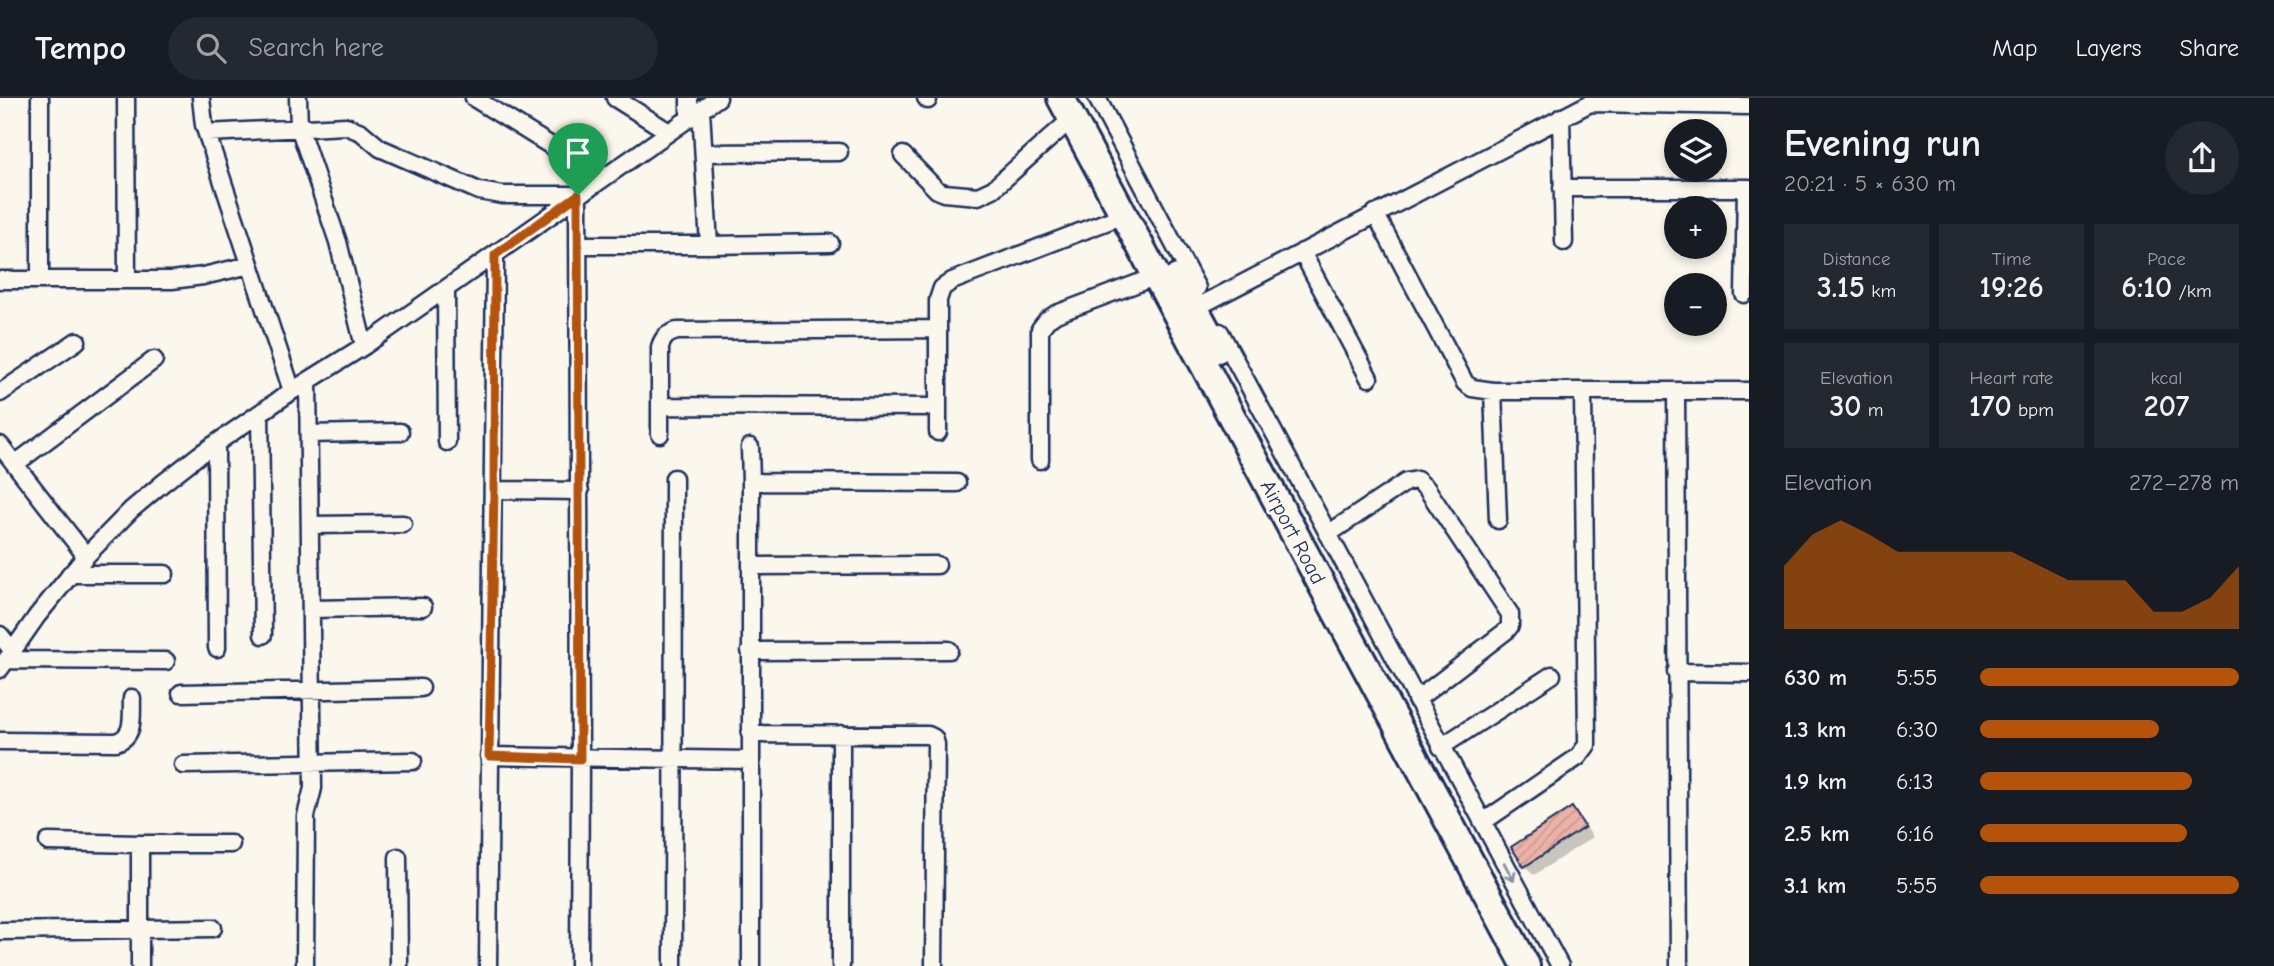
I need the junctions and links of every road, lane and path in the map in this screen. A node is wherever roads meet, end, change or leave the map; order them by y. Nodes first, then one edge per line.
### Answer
1 (40, 98) edge
2 (126, 98) edge
3 (201, 98) edge
4 (298, 98) edge
5 (474, 98) edge
6 (615, 98) edge
7 (689, 98) edge
8 (718, 98) edge
9 (1053, 98) edge
10 (1082, 98) edge
11 (1097, 98) edge
12 (1595, 101) edge
13 (1749, 106) edge
14 (1064, 111) edge
15 (695, 114) junction
16 (1561, 117) junction
17 (299, 127) junction
18 (669, 132) junction
19 (206, 133) junction
20 (839, 152) dead end
21 (704, 153) junction
22 (903, 155) dead end
23 (603, 178) junction
24 (1562, 188) junction
25 (1747, 188) edge
26 (578, 195) junction
27 (1375, 213) junction
28 (1116, 218) junction
29 (1564, 242) dead end
30 (830, 243) dead end
31 (578, 245) junction
32 (709, 245) junction
33 (1302, 252) junction
34 (495, 255) junction
35 (250, 265) junction
36 (1149, 279) junction
37 (0, 280) edge
38 (40, 280) junction
39 (127, 280) junction
40 (446, 289) junction
41 (1744, 294) dead end
42 (1200, 306) junction
43 (938, 329) junction
44 (77, 341) dead end
45 (364, 346) junction
46 (154, 360) dead end
47 (1369, 378) dead end
48 (308, 382) junction
49 (292, 391) junction
50 (1493, 391) junction
51 (1676, 391) junction
52 (1749, 391) edge
53 (1583, 392) junction
54 (0, 393) edge
55 (660, 406) junction
56 (938, 407) junction
57 (260, 413) junction
58 (400, 432) dead end
59 (938, 432) dead end
60 (309, 434) junction
61 (660, 434) dead end
62 (447, 442) dead end
63 (216, 444) junction
64 (0, 445) edge
65 (750, 447) dead end
66 (1040, 460) dead end
67 (15, 464) junction
68 (674, 478) dead end
69 (751, 482) junction
70 (957, 483) dead end
71 (494, 490) junction
72 (580, 491) junction
73 (1497, 520) dead end
74 (403, 524) dead end
75 (310, 526) junction
76 (1328, 534) junction
77 (86, 555) junction
78 (937, 565) dead end
79 (751, 566) junction
80 (71, 574) junction
81 (165, 574) dead end
82 (423, 607) dead end
83 (311, 609) junction
84 (0, 635) edge
85 (263, 635) dead end
86 (217, 648) dead end
87 (949, 650) dead end
88 (750, 651) junction
89 (6, 660) edge
90 (166, 661) dead end
91 (1676, 671) junction
92 (1749, 673) edge
93 (1552, 675) dead end
94 (421, 688) dead end
95 (312, 689) junction
96 (181, 693) dead end
97 (131, 698) dead end
98 (1416, 700) junction
99 (750, 734) junction
100 (841, 734) junction
101 (0, 741) edge
102 (1441, 747) junction
103 (489, 756) junction
104 (580, 759) junction
105 (673, 760) junction
106 (750, 760) junction
107 (413, 761) dead end
108 (313, 763) junction
109 (183, 765) dead end
110 (1483, 822) junction
111 (48, 842) dead end
112 (140, 844) junction
113 (231, 844) dead end
114 (398, 857) dead end
115 (213, 928) dead end
116 (140, 929) junction
117 (0, 931) edge
118 (140, 966) edge
119 (305, 966) edge
120 (399, 966) edge
121 (488, 966) edge
122 (579, 966) edge
123 (673, 966) edge
124 (751, 966) edge
125 (841, 966) edge
126 (934, 966) edge
127 (1512, 966) edge
128 (1526, 966) edge
129 (1544, 966) edge
130 (1560, 966) edge
131 (1679, 966) edge

1 - 38 street
2 - 39 street
3 - 19 street
4 - 17 street
5 - 23 street
6 - 18 street
7 - 15 street
8 - 15 street
9 - 14 street
10 - 42 highway, Airport Road
11 - 42 street
12 - 13 street
12 - 16 street
14 - 22 street
14 - 28 street
14 - 128 highway, Airport Road
15 - 18 street
15 - 21 street
16 - 24 street
16 - 27 street
17 - 19 street
17 - 26 street
17 - 45 street
18 - 23 street
19 - 35 street
20 - 21 street
21 - 32 street
23 - 26 street
24 - 25 street
24 - 29 street
25 - 41 street
26 - 31 street
26 - 34 street
27 - 33 street
27 - 50 street
28 - 36 street
28 - 43 street
30 - 32 street
31 - 32 street
31 - 72 street
33 - 42 street
33 - 47 street
34 - 40 street
34 - 71 street
35 - 39 street
35 - 49 street
36 - 66 street
36 - 127 street
37 - 38 street
38 - 39 street
40 - 45 street
40 - 62 street
42 - 76 street
42 - 129 highway, Airport Road
43 - 55 street
43 - 56 street
44 - 54 street
45 - 48 street
46 - 67 street
48 - 49 street
48 - 60 street
49 - 57 street
50 - 53 street
50 - 73 street
51 - 52 street
51 - 53 street
51 - 91 street
53 - 110 street
55 - 56 street
55 - 61 street
56 - 59 street
57 - 63 street
57 - 85 street
58 - 60 street
60 - 75 street
63 - 77 street
63 - 86 street
64 - 67 street
65 - 69 street
67 - 77 street
68 - 105 street
69 - 70 street
69 - 79 street
71 - 72 street
71 - 103 street
72 - 104 street
74 - 75 street
75 - 83 street
76 - 98 street
76 - 98 street
77 - 80 street
78 - 79 street
79 - 88 street
80 - 81 street
80 - 89 street
82 - 83 street
83 - 95 street
84 - 89 street
87 - 88 street
88 - 99 street
89 - 90 street
91 - 92 street
91 - 131 street
93 - 102 street
94 - 95 street
95 - 96 street
95 - 108 street
97 - 101 street
98 - 102 street
99 - 100 street
99 - 106 street
100 - 125 street
100 - 126 street
102 - 110 street
103 - 104 street
103 - 121 street
104 - 105 street
104 - 122 street
105 - 106 street
105 - 123 street
106 - 124 street
107 - 108 street
108 - 109 street
108 - 119 street
110 -> 130 street
111 - 112 street
112 - 113 street
112 - 116 street
114 - 120 street
115 - 116 street
116 - 117 street
116 - 118 street

